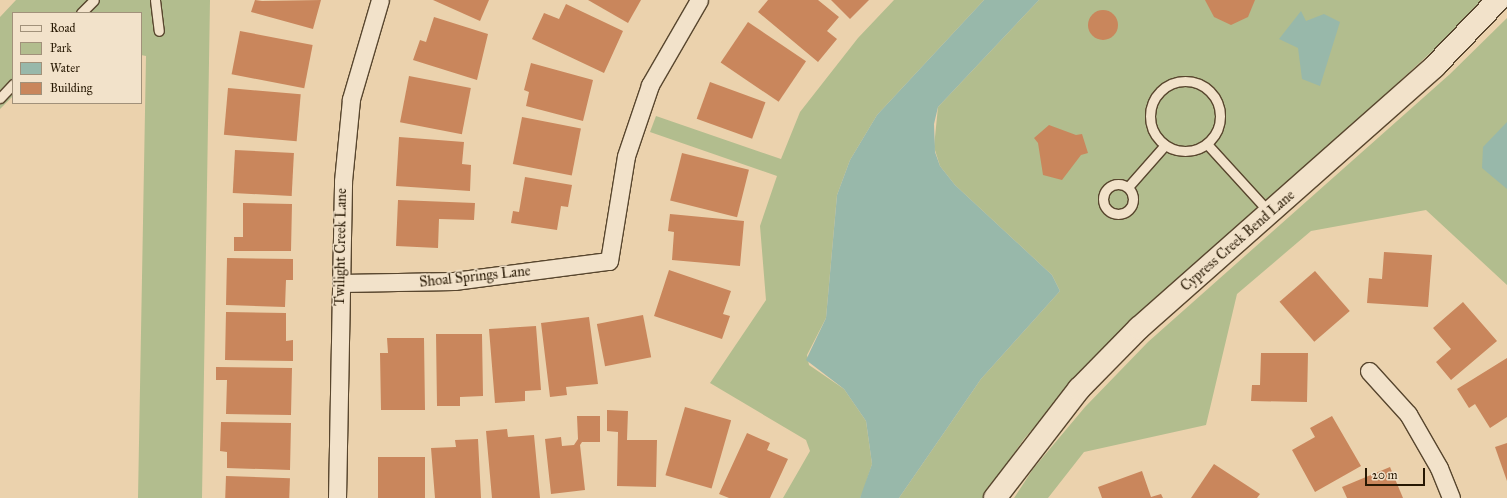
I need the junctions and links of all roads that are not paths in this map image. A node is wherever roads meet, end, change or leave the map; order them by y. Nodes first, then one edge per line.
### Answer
1 (94, 0) edge
2 (156, 0) edge
3 (380, 0) edge
4 (699, 0) edge
5 (1498, 0) edge
6 (83, 12) edge
7 (159, 31) dead end
8 (12, 85) edge
9 (0, 98) edge
10 (1207, 144) junction
11 (1165, 145) junction
12 (1128, 187) dead end
13 (1270, 212) junction
14 (341, 283) junction
15 (1369, 371) dead end
16 (337, 498) edge
17 (995, 498) edge
18 (1451, 498) edge

1 - 6 lane
2 - 7 lane
3 - 14 street, Twilight Creek Lane
4 - 14 street, Shoal Springs Lane
5 - 13 street, Cypress Creek Bend Lane
8 - 9 lane
10 - 11 lane
10 - 11 lane
10 - 13 lane
11 - 12 lane
13 - 17 street, Cypress Creek Bend Lane
14 - 16 street, Twilight Creek Lane
15 - 18 street

